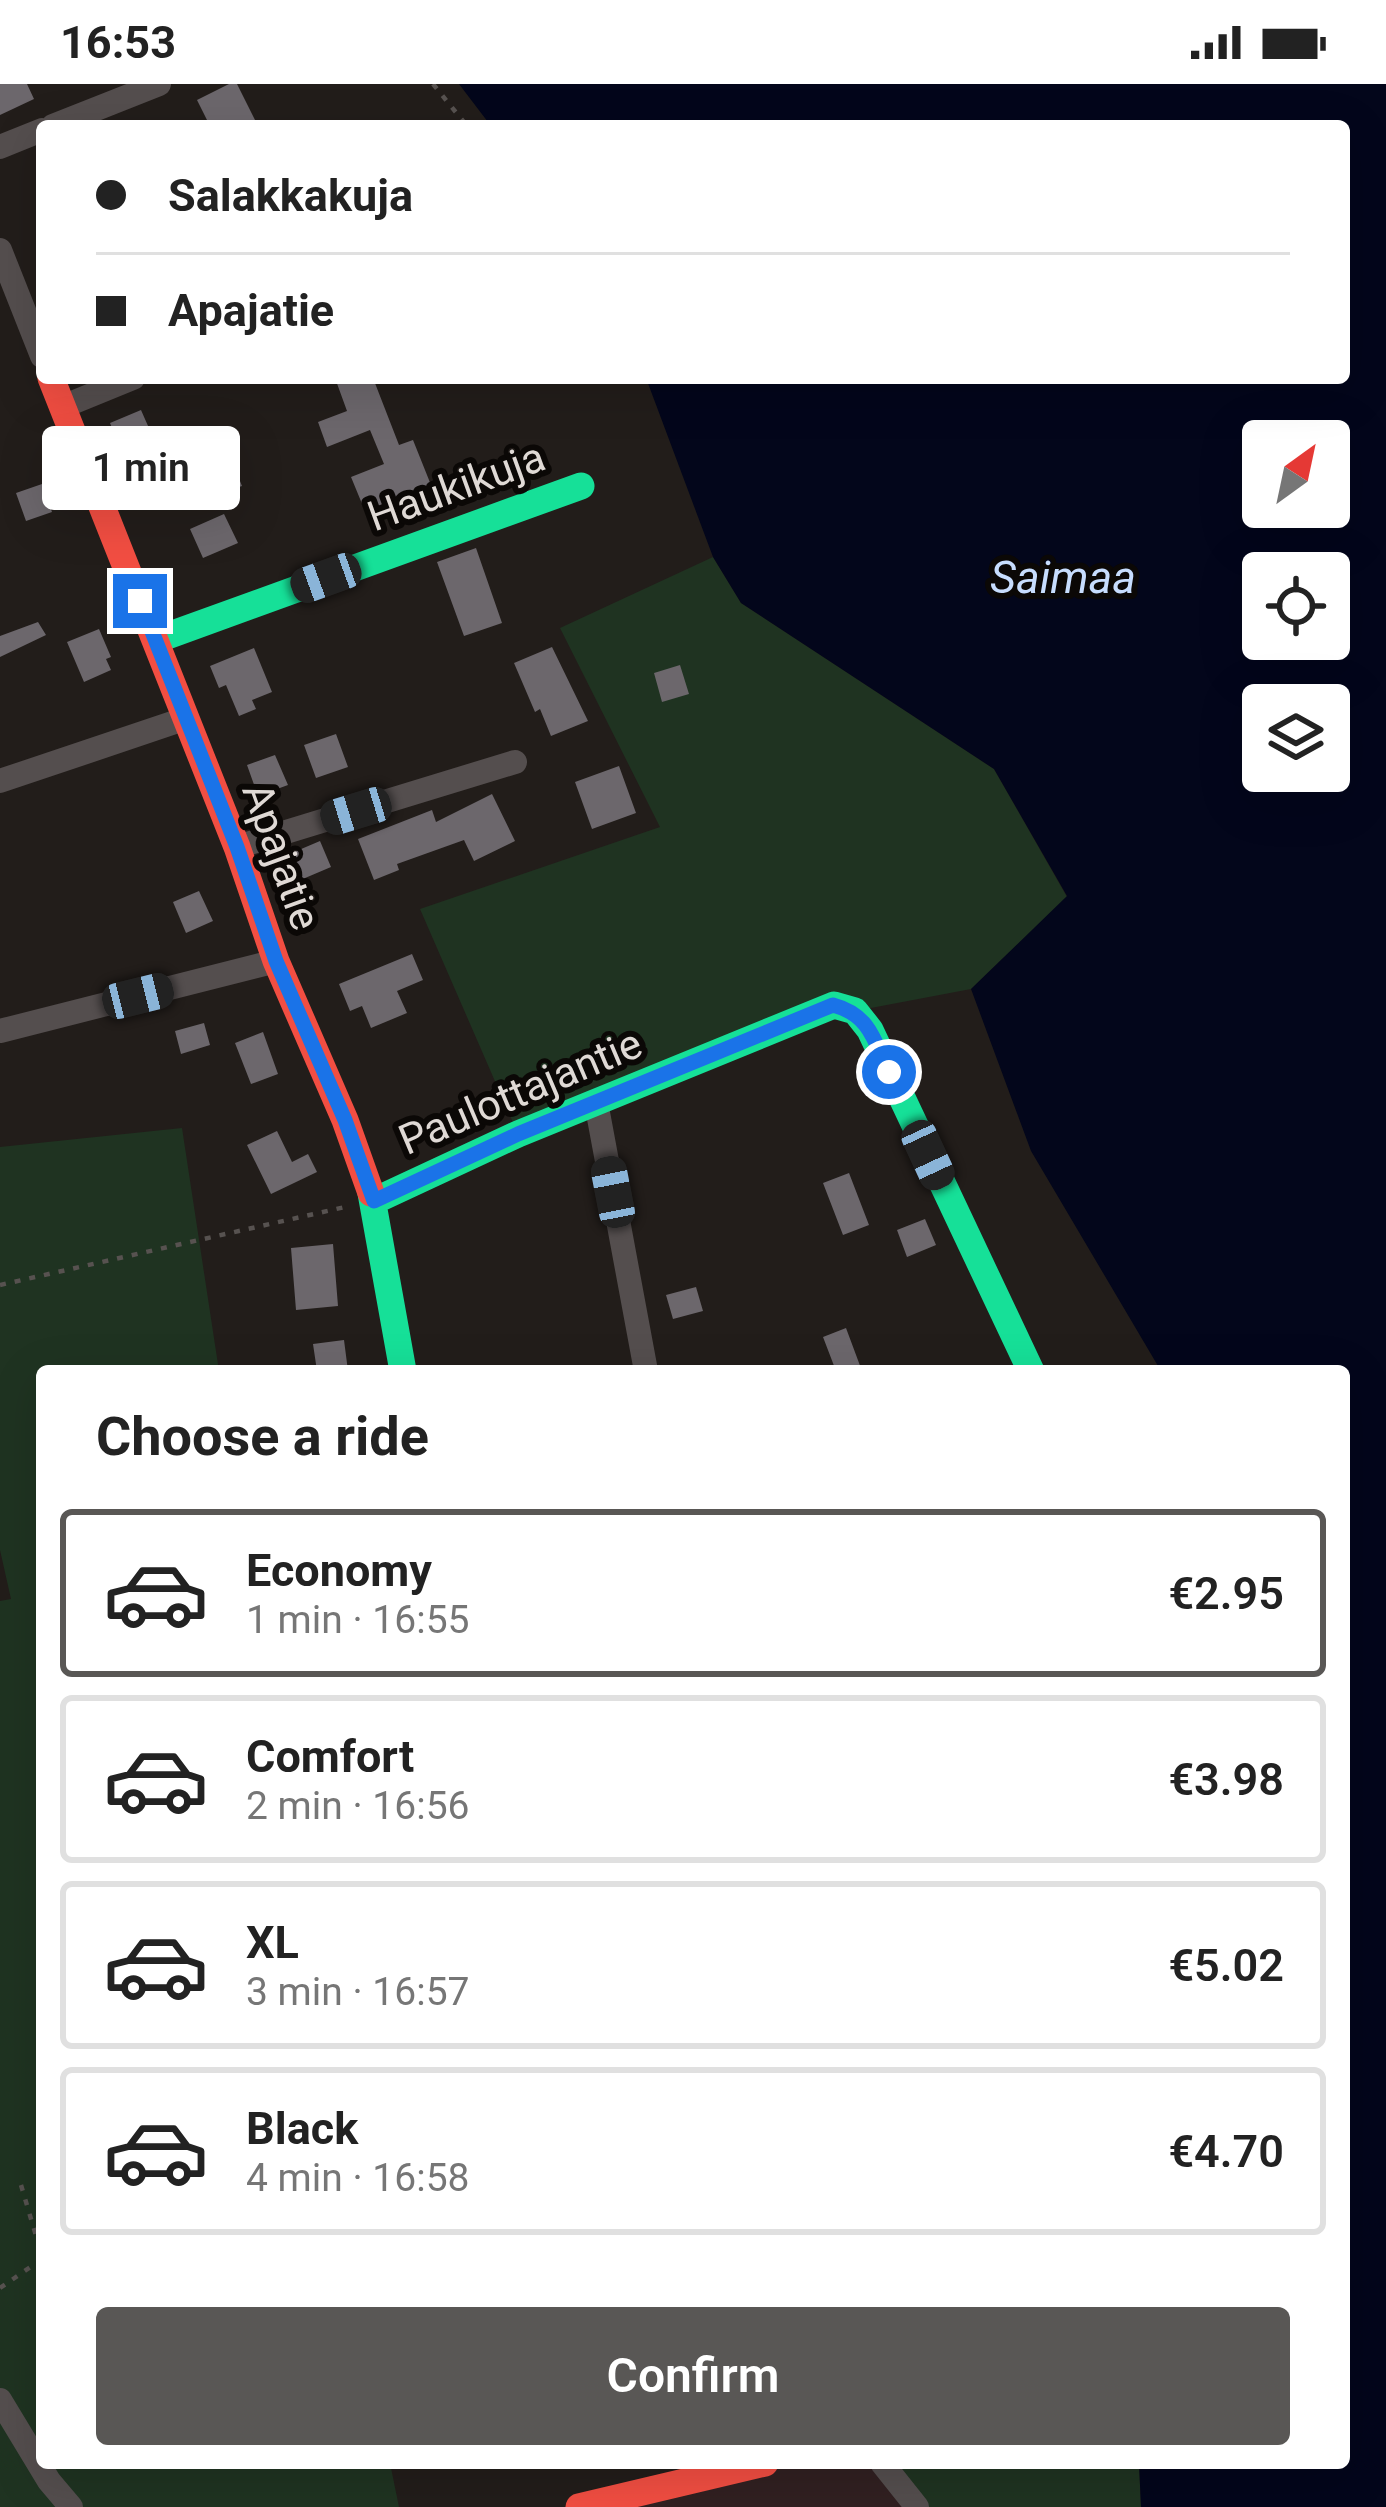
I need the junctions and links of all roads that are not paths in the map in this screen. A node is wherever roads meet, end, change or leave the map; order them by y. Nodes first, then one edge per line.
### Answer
1 (159, 84) edge
2 (68, 120) edge
3 (36, 132) edge
4 (0, 147) edge
5 (0, 250) edge
6 (36, 341) edge
7 (53, 384) edge
8 (119, 384) edge
9 (62, 406) junction
10 (581, 486) dead end
11 (155, 640) junction
12 (184, 719) junction
13 (515, 762) dead end
14 (0, 781) edge
15 (237, 847) junction
16 (276, 961) junction
17 (0, 1031) edge
18 (596, 1102) junction
19 (374, 1201) junction
20 (402, 1365) edge
21 (645, 1365) edge
22 (1028, 1365) edge
23 (0, 2400) edge
24 (36, 2460) edge
25 (42, 2469) edge
26 (739, 2469) edge
27 (887, 2469) edge
28 (71, 2507) edge
29 (579, 2507) edge
30 (917, 2507) edge

1 - 2 street
3 - 4 street
5 - 6 street
7 - 9 street, Apajatie
8 - 9 street
9 - 11 street, Apajatie
10 - 11 street, Haukikuja
11 - 12 street, Apajatie
12 - 14 street
12 - 15 street, Apajatie
13 - 15 street
15 - 16 street, Apajatie
16 - 17 street
16 - 19 street, Apajatie
18 - 19 street, Paulottajantie
18 - 21 street
18 - 22 street, Paulottajantie
19 - 20 street, Apajatie
23 - 24 street
25 - 28 street
26 - 29 street
27 - 30 street

